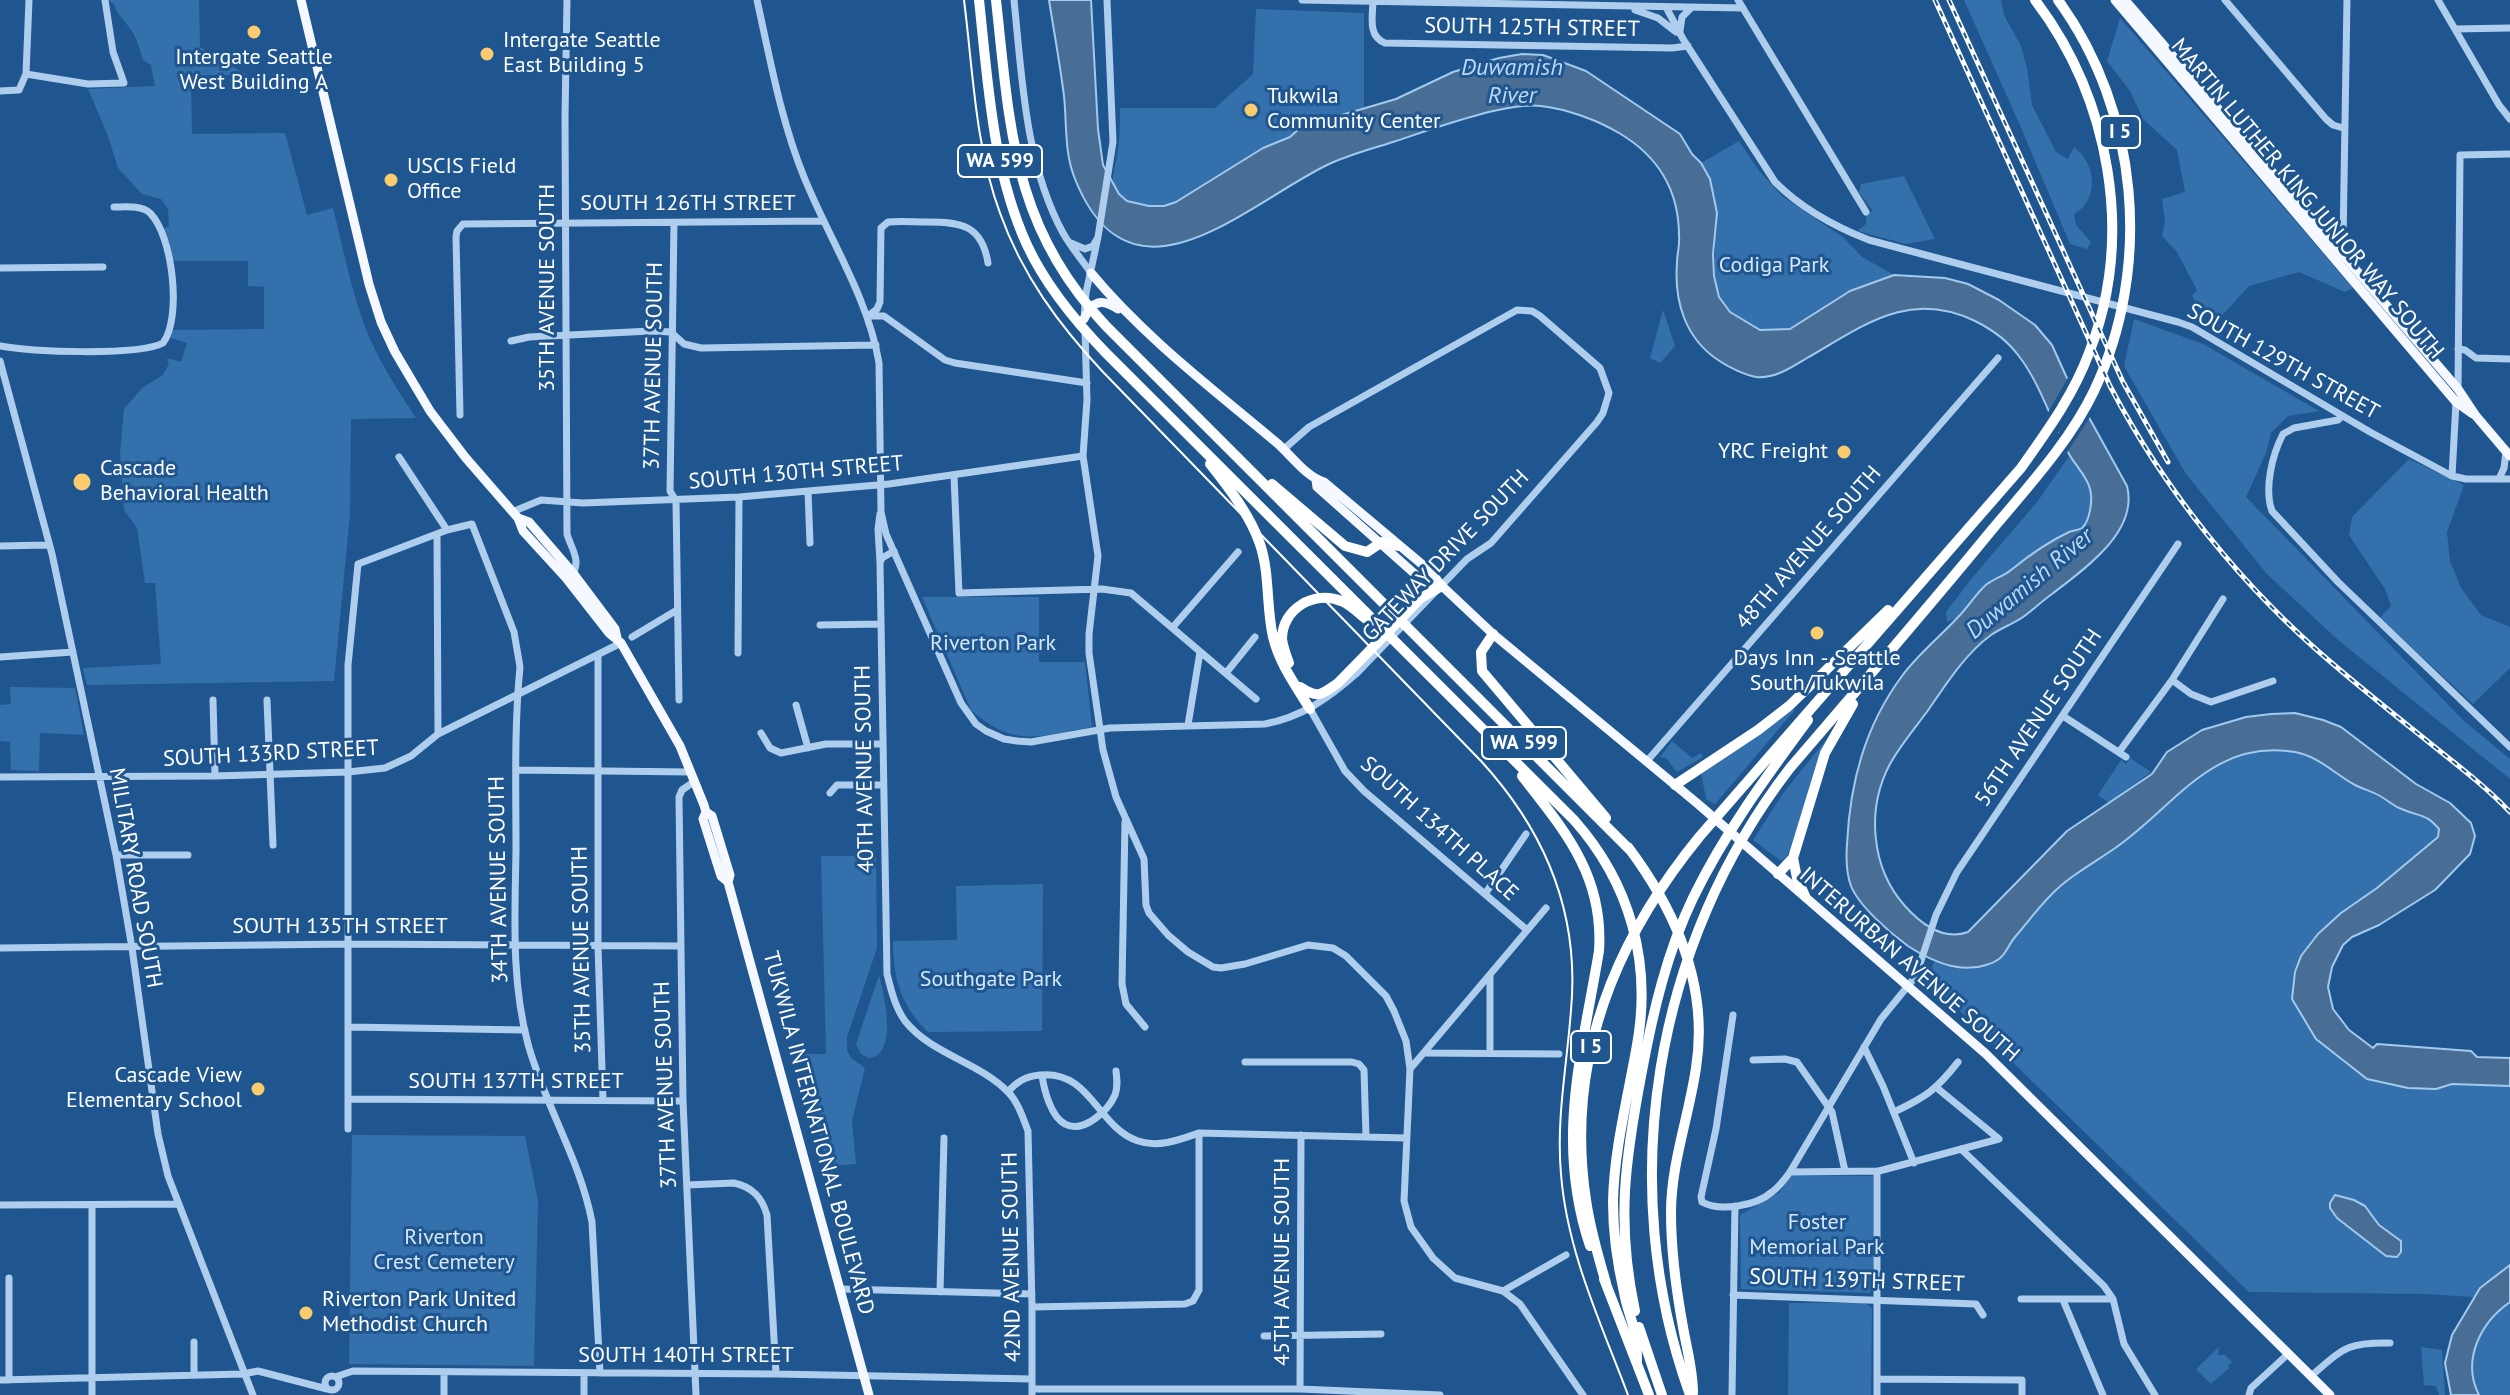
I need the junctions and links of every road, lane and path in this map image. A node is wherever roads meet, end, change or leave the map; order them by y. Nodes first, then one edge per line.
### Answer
1 (29, 0) edge
2 (105, 0) edge
3 (301, 0) edge
4 (567, 0) edge
5 (757, 0) edge
6 (979, 0) edge
7 (996, 0) edge
8 (1014, 0) edge
9 (1107, 0) edge
10 (1306, 0) edge
11 (1738, 0) edge
12 (2035, 0) edge
13 (2058, 0) edge
14 (2115, 0) edge
15 (2125, 0) edge
16 (2225, 0) edge
17 (2347, 0) edge
18 (2438, 0) edge
19 (1373, 1) edge
20 (1438, 1) edge
21 (1503, 2) edge
22 (1570, 3) edge
23 (1613, 6) junction
24 (1666, 7) junction
25 (1692, 7) junction
26 (1743, 8) junction
27 (1664, 22) junction
28 (2510, 28) edge
29 (2455, 29) junction
30 (1683, 39) junction
31 (26, 74) junction
32 (0, 91) edge
33 (2510, 119) edge
34 (2343, 128) junction
35 (2510, 154) edge
36 (114, 207) dead end
37 (1866, 212) dead end
38 (822, 221) junction
39 (566, 223) junction
40 (674, 223) junction
41 (1098, 237) junction
42 (1068, 241) junction
43 (2338, 250) junction
44 (988, 263) dead end
45 (103, 267) dead end
46 (0, 268) edge
47 (1091, 273) junction
48 (1126, 314) junction
49 (868, 316) junction
50 (1084, 319) junction
51 (671, 332) junction
52 (566, 335) junction
53 (511, 341) dead end
54 (876, 345) junction
55 (0, 346) edge
56 (2458, 349) junction
57 (1998, 358) dead end
58 (2510, 359) edge
59 (0, 361) edge
60 (1087, 383) junction
61 (2458, 389) junction
62 (2456, 402) junction
63 (460, 415) dead end
64 (2342, 416) junction
65 (2476, 416) junction
66 (1176, 423) junction
67 (1206, 428) junction
68 (1284, 449) junction
69 (2508, 454) edge
70 (1083, 456) junction
71 (399, 457) dead end
72 (954, 476) junction
73 (2452, 476) junction
74 (2499, 479) junction
75 (2510, 479) edge
76 (1316, 480) junction
77 (880, 485) junction
78 (808, 491) junction
79 (739, 497) junction
80 (676, 501) junction
81 (567, 502) junction
82 (881, 512) junction
83 (515, 515) junction
84 (447, 530) junction
85 (437, 535) junction
86 (1382, 542) junction
87 (810, 543) dead end
88 (2178, 544) dead end
89 (48, 545) junction
90 (0, 546) edge
91 (1398, 546) junction
92 (894, 551) junction
93 (1238, 552) dead end
94 (1944, 555) junction
95 (880, 563) junction
96 (573, 573) junction
97 (1442, 586) junction
98 (1095, 590) junction
99 (2223, 599) dead end
100 (1930, 605) junction
101 (677, 610) junction
102 (881, 624) junction
103 (820, 625) dead end
104 (1378, 626) junction
105 (1173, 627) junction
106 (1493, 634) junction
107 (632, 637) dead end
108 (1255, 637) dead end
109 (619, 641) junction
110 (73, 652) junction
111 (1200, 652) junction
112 (738, 653) dead end
113 (598, 656) junction
114 (0, 657) edge
115 (1854, 657) junction
116 (1226, 673) junction
117 (2172, 680) junction
118 (2273, 681) dead end
119 (1300, 687) junction
120 (517, 696) junction
121 (1256, 699) dead end
122 (213, 700) dead end
123 (267, 700) dead end
124 (679, 700) dead end
125 (796, 705) dead end
126 (1310, 709) junction
127 (2063, 716) junction
128 (1188, 725) junction
129 (761, 733) dead end
130 (438, 734) junction
131 (1494, 740) junction
132 (883, 744) junction
133 (2510, 747) edge
134 (808, 748) junction
135 (1647, 761) junction
136 (516, 770) junction
137 (348, 772) junction
138 (599, 772) junction
139 (269, 775) junction
140 (215, 776) junction
141 (693, 776) junction
142 (0, 777) edge
143 (100, 778) junction
144 (883, 785) junction
145 (1675, 785) junction
146 (830, 793) dead end
147 (1125, 819) junction
148 (1526, 834) dead end
149 (273, 845) dead end
150 (1630, 850) junction
151 (116, 855) junction
152 (188, 855) dead end
153 (1793, 858) junction
154 (1778, 874) junction
155 (1485, 894) junction
156 (1805, 896) junction
157 (1546, 908) dead end
158 (1527, 930) junction
159 (349, 944) junction
160 (515, 945) junction
161 (598, 946) junction
162 (680, 946) junction
163 (0, 948) edge
164 (132, 948) junction
165 (1490, 976) junction
166 (1909, 987) junction
167 (892, 994) joint
168 (1733, 1015) dead end
169 (350, 1027) junction
170 (1145, 1027) dead end
171 (525, 1030) junction
172 (1864, 1047) junction
173 (1426, 1053) junction
174 (1490, 1053) junction
175 (1559, 1054) dead end
176 (1753, 1060) dead end
177 (1245, 1062) dead end
178 (1958, 1062) dead end
179 (1410, 1069) junction
180 (1116, 1071) dead end
181 (1042, 1075) junction
182 (1937, 1088) junction
183 (1008, 1092) junction
184 (349, 1099) junction
185 (603, 1100) junction
186 (549, 1101) junction
187 (683, 1101) junction
188 (1828, 1106) junction
189 (1103, 1112) junction
190 (1894, 1112) junction
191 (348, 1129) dead end
192 (1199, 1133) junction
193 (1301, 1135) junction
194 (1366, 1136) junction
195 (944, 1138) dead end
196 (1407, 1138) junction
197 (1961, 1149) junction
198 (1914, 1163) junction
199 (1845, 1171) junction
200 (1877, 1171) junction
201 (1790, 1172) junction
202 (687, 1185) junction
203 (177, 1204) junction
204 (0, 1205) edge
205 (92, 1206) junction
206 (1735, 1206) junction
207 (1566, 1255) dead end
208 (9, 1278) dead end
209 (1606, 1283) junction
210 (841, 1289) junction
211 (1503, 1291) junction
212 (940, 1292) junction
213 (1032, 1294) junction
214 (1733, 1295) junction
215 (2021, 1299) dead end
216 (2113, 1299) junction
217 (1878, 1300) junction
218 (2063, 1300) junction
219 (1032, 1307) junction
220 (1983, 1315) dead end
221 (1381, 1334) dead end
222 (1300, 1335) junction
223 (1264, 1336) dead end
224 (194, 1342) dead end
225 (2390, 1343) dead end
226 (2288, 1354) junction
227 (1637, 1364) junction
228 (444, 1372) junction
229 (584, 1373) junction
230 (600, 1373) junction
231 (243, 1374) junction
232 (696, 1374) junction
233 (776, 1374) junction
234 (194, 1375) junction
235 (866, 1376) junction
236 (2311, 1376) junction
237 (92, 1378) junction
238 (1032, 1379) junction
239 (1877, 1379) junction
240 (4, 1380) edge
241 (335, 1384) edge
242 (1300, 1389) junction
243 (1032, 1392) edge
244 (1120, 1393) edge
245 (1207, 1393) edge
246 (92, 1395) edge
247 (253, 1395) edge
248 (343, 1395) edge
249 (444, 1395) edge
250 (584, 1395) edge
251 (696, 1395) edge
252 (869, 1395) edge
253 (1440, 1395) edge
254 (1583, 1395) edge
255 (1649, 1395) edge
256 (1662, 1395) edge
257 (1692, 1395) edge
258 (1732, 1395) edge
259 (1877, 1395) edge
260 (2022, 1395) edge
261 (2103, 1395) edge
262 (2155, 1395) edge
263 (2249, 1395) edge
264 (2330, 1395) edge

1 - 31 street
2 - 31 street
3 - 83 main road, TUKWILA INTERNATIONAL BOULEVARD
4 - 39 street, 35TH AVENUE SOUTH
5 - 38 street
6 - 66 highway, WA 599
7 - 67 highway, WA 599
8 - 42 street, INTERURBAN AVENUE SOUTH
9 - 41 street
10 - 19 street
11 - 26 street
12 - 94 highway, I 5
13 - 100 highway, I 5
14 - 62 main road, MARTIN LUTHER KING JUNIOR WAY SOUTH
15 - 43 main road, MARTIN LUTHER KING JUNIOR WAY SOUTH
16 - 34 street
17 - 34 street
18 - 29 street
19 - 20 street
19 - 30 street, SOUTH 125TH STREET
20 - 21 street
21 - 22 street
22 - 23 street
23 - 24 street
23 - 27 street
24 - 25 street
24 - 27 street
24 - 30 street
25 - 26 street
25 - 30 street
26 - 37 street
27 - 30 street
28 - 29 street
29 - 33 street
30 - 64 street, SOUTH 129TH STREET
31 - 32 street
34 - 43 street
35 - 56 street
36 - 55 street
38 - 40 street, SOUTH 126TH STREET
38 - 49 street
39 - 40 street, SOUTH 126TH STREET
39 - 52 street, 35TH AVENUE SOUTH
39 - 63 street, SOUTH 126TH STREET
40 - 51 street, 37TH AVENUE SOUTH
41 - 42 street
41 - 47 street
42 - 47 street, INTERURBAN AVENUE SOUTH
43 - 61 main road, MARTIN LUTHER KING JUNIOR WAY SOUTH
44 - 49 street
45 - 46 street
47 - 48 main road, INTERURBAN AVENUE SOUTH
47 - 50 street
48 - 50 main road
48 - 68 main road, INTERURBAN AVENUE SOUTH
49 - 54 street
49 - 60 street
50 - 60 street
51 - 52 street
51 - 54 street
51 - 80 street, 37TH AVENUE SOUTH
52 - 53 street
52 - 81 street, 35TH AVENUE SOUTH
54 - 77 street
56 - 58 street
56 - 61 street
57 - 135 street, 48TH AVENUE SOUTH
59 - 89 street, MILITARY ROAD SOUTH
60 - 70 street
61 - 65 main road, MARTIN LUTHER KING JUNIOR WAY SOUTH
62 - 65 main road, MARTIN LUTHER KING JUNIOR WAY SOUTH
62 - 73 street
64 - 73 street, SOUTH 129TH STREET
64 - 133 street
65 - 69 main road, MARTIN LUTHER KING JUNIOR WAY SOUTH
66 - 104 highway, WA 599
66 - 126 highway
67 - 86 highway
67 - 150 highway, WA 599
68 - 76 main road, INTERURBAN AVENUE SOUTH
68 - 97 street, GATEWAY DRIVE SOUTH
69 - 74 street
70 - 72 street, SOUTH 130TH STREET
70 - 98 street
71 - 84 street
72 - 77 street, SOUTH 130TH STREET
72 - 98 street
73 - 74 street, SOUTH 129TH STREET
74 - 75 street, SOUTH 129TH STREET
76 - 86 main road, INTERURBAN AVENUE SOUTH
76 - 91 main road, INTERURBAN AVENUE SOUTH
77 - 78 street, SOUTH 130TH STREET
77 - 82 street
78 - 79 street, SOUTH 130TH STREET
78 - 87 street
79 - 80 street, SOUTH 130TH STREET
79 - 112 street
80 - 81 street, SOUTH 130TH STREET
80 - 101 street, 37TH AVENUE SOUTH
81 - 83 street, SOUTH 130TH STREET
81 - 96 street, 35TH AVENUE SOUTH
82 - 92 street
82 - 95 street, 40TH AVENUE SOUTH
83 - 96 main road, TUKWILA INTERNATIONAL BOULEVARD
83 - 109 main road, TUKWILA INTERNATIONAL BOULEVARD
84 - 85 street
84 - 120 street, 34TH AVENUE SOUTH
85 - 130 street
85 - 137 street
86 - 91 highway
86 - 97 main road, INTERURBAN AVENUE SOUTH
88 - 127 street, 56TH AVENUE SOUTH
89 - 90 street
89 - 110 street, MILITARY ROAD SOUTH
91 - 97 main road, INTERURBAN AVENUE SOUTH
92 - 95 street
92 - 128 street
93 - 105 street
94 - 115 highway, I 5
94 - 145 highway
95 - 102 street, 40TH AVENUE SOUTH
96 - 109 main road, TUKWILA INTERNATIONAL BOULEVARD
97 - 106 main road, INTERURBAN AVENUE SOUTH
97 - 119 highway
97 - 126 street, GATEWAY DRIVE SOUTH
98 - 105 street
98 - 147 street
99 - 117 street
100 - 153 highway
100 - 257 highway, I 5
101 - 107 street
101 - 124 street, 37TH AVENUE SOUTH
102 - 103 street
102 - 132 street, 40TH AVENUE SOUTH
104 - 119 highway
104 - 131 highway, WA 599
105 - 111 street
106 - 135 main road, INTERURBAN AVENUE SOUTH
106 - 150 highway
108 - 116 street
109 - 113 street, SOUTH 133RD STREET
109 - 141 main road, TUKWILA INTERNATIONAL BOULEVARD
110 - 114 street
110 - 143 street, MILITARY ROAD SOUTH
111 - 116 street
111 - 128 street
113 - 120 street, SOUTH 133RD STREET
113 - 138 street, 35TH AVENUE SOUTH
115 - 209 highway, I 5
115 - 256 highway, I 5
116 - 121 street
117 - 118 street
117 - 127 street
119 - 126 highway
120 - 130 street, SOUTH 133RD STREET
120 - 136 street, 34TH AVENUE SOUTH
122 - 140 street
123 - 139 street
125 - 134 street
126 - 128 street
126 - 155 street, SOUTH 134TH PLACE
127 - 166 street, 56TH AVENUE SOUTH
129 - 134 street
130 - 137 street, SOUTH 133RD STREET
131 - 209 highway
131 - 227 highway, WA 599
132 - 134 street
132 - 144 street, 40TH AVENUE SOUTH
135 - 145 main road, INTERURBAN AVENUE SOUTH
136 - 138 street
136 - 160 street, 34TH AVENUE SOUTH
137 - 139 street, SOUTH 133RD STREET
137 - 159 street
138 - 141 street
138 - 161 street, 35TH AVENUE SOUTH
139 - 140 street, SOUTH 133RD STREET
139 - 149 street
140 - 143 street, SOUTH 133RD STREET
141 - 162 street, 37TH AVENUE SOUTH
141 - 210 main road, TUKWILA INTERNATIONAL BOULEVARD
142 - 143 street, SOUTH 133RD STREET
143 - 151 street, MILITARY ROAD SOUTH
144 - 146 street
144 - 167 street, 40TH AVENUE SOUTH
145 - 154 main road, INTERURBAN AVENUE SOUTH
147 - 170 street
147 - 179 street
148 - 155 street
150 - 257 highway, WA 599
151 - 152 street
151 - 164 street, MILITARY ROAD SOUTH
153 - 154 highway
153 - 156 highway
154 - 156 main road, INTERURBAN AVENUE SOUTH
155 - 158 street, SOUTH 134TH PLACE
156 - 166 main road, INTERURBAN AVENUE SOUTH
157 - 158 street
158 - 165 street
159 - 160 street, SOUTH 135TH STREET
159 - 164 street, SOUTH 135TH STREET
159 - 169 street
160 - 161 street, SOUTH 135TH STREET
160 - 171 street, 34TH AVENUE SOUTH
161 - 162 street, SOUTH 135TH STREET
161 - 185 street, 35TH AVENUE SOUTH
162 - 187 street, 37TH AVENUE SOUTH
163 - 164 street, SOUTH 135TH STREET
164 - 203 street, MILITARY ROAD SOUTH
165 - 173 street
165 - 174 street
166 - 172 street, 56TH AVENUE SOUTH
166 - 226 main road, INTERURBAN AVENUE SOUTH
167 - 183 street, 42ND AVENUE SOUTH
168 - 206 street
169 - 171 street
169 - 184 street
171 - 186 street, 34TH AVENUE SOUTH
172 - 188 street, 56TH AVENUE SOUTH
172 - 190 street
173 - 174 street
173 - 179 street
174 - 175 street
176 - 188 street
177 - 194 street
178 - 182 street
179 - 196 street
180 - 189 street
181 - 183 street
181 - 189 street
181 - 189 street
182 - 190 street
182 - 197 street
183 - 213 street, 42ND AVENUE SOUTH
184 - 186 street, SOUTH 137TH STREET
184 - 191 street
185 - 186 street, SOUTH 137TH STREET
185 - 187 street, SOUTH 137TH STREET
186 - 230 street, 34TH AVENUE SOUTH
187 - 202 street, 37TH AVENUE SOUTH
188 - 199 street
188 - 201 street, 56TH AVENUE SOUTH
189 - 192 street
190 - 198 street
192 - 193 street
192 - 219 street
193 - 194 street
193 - 222 street, 45TH AVENUE SOUTH
194 - 196 street
195 - 212 street
196 - 211 street
197 - 198 street
197 - 216 street
198 - 200 street
199 - 200 street
199 - 201 street
200 - 217 street
201 - 206 street, 56TH AVENUE SOUTH
202 - 232 street, 37TH AVENUE SOUTH
202 - 233 street
203 - 205 street
203 - 231 street, MILITARY ROAD SOUTH
204 - 205 street
205 - 237 street
206 - 214 street
207 - 211 street
208 - 240 street
209 - 227 highway, I 5
210 - 212 street
210 - 235 main road, TUKWILA INTERNATIONAL BOULEVARD
211 - 254 street
212 - 213 street
213 - 219 street, 42ND AVENUE SOUTH
214 - 217 street, SOUTH 139TH STREET
214 - 258 street
215 - 218 street
216 - 218 street
216 - 262 street
217 - 220 street, SOUTH 139TH STREET
217 - 239 street
218 - 261 street
219 - 238 street, 42ND AVENUE SOUTH
221 - 222 street
222 - 223 street
222 - 242 street, 45TH AVENUE SOUTH
224 - 234 street
225 - 236 street
226 - 236 main road, INTERURBAN AVENUE SOUTH
226 - 263 street
227 - 255 highway, I 5
228 - 229 street, SOUTH 140TH STREET
228 - 241 street, SOUTH 140TH STREET
228 - 249 street
229 - 230 street, SOUTH 140TH STREET
229 - 250 street
230 - 232 street, SOUTH 140TH STREET
231 - 234 street, SOUTH 140TH STREET
231 - 241 street, SOUTH 140TH STREET
231 - 247 street, MILITARY ROAD SOUTH
232 - 233 street, SOUTH 140TH STREET
232 - 251 street, 37TH AVENUE SOUTH
233 - 235 street, SOUTH 140TH STREET
234 - 237 street, SOUTH 140TH STREET
235 - 238 street, SOUTH 140TH STREET
235 - 252 main road, TUKWILA INTERNATIONAL BOULEVARD
236 - 264 main road, INTERURBAN AVENUE SOUTH
237 - 240 street, SOUTH 140TH STREET
237 - 246 street
238 - 243 street, 42ND AVENUE SOUTH
239 - 259 street
239 - 260 street
241 - 248 street
242 - 245 street
242 - 253 street
243 - 244 street
244 - 245 street

